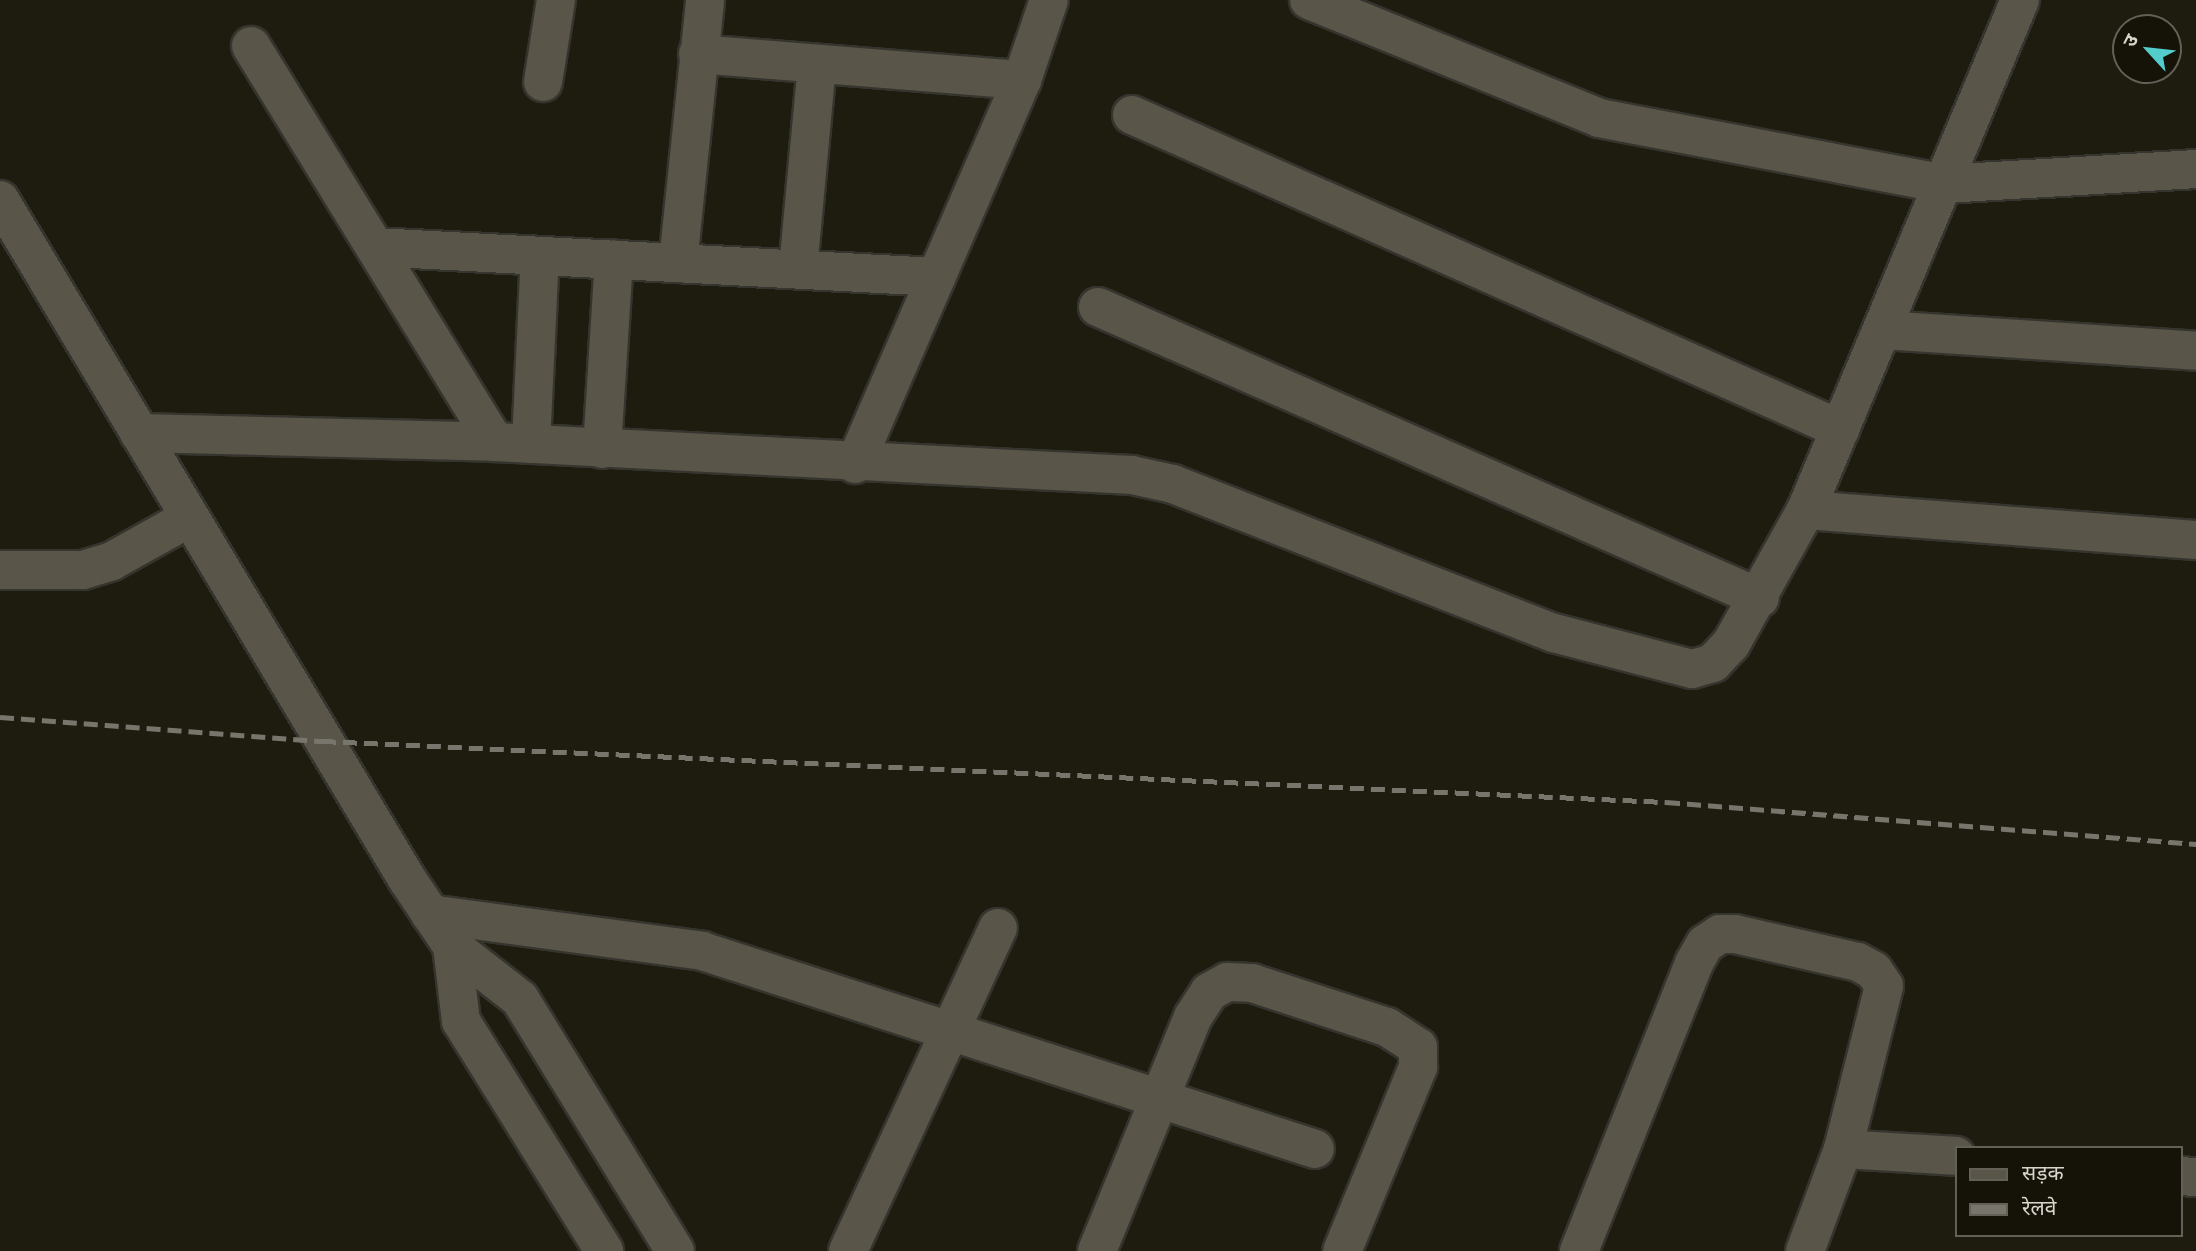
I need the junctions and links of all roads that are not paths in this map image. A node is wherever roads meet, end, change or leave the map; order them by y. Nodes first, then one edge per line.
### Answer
1 (556, 0) edge
2 (705, 0) edge
3 (1049, 0) edge
4 (1308, 0) edge
5 (2020, 0) edge
6 (251, 46) dead end
7 (698, 54) junction
8 (817, 64) junction
9 (1021, 80) junction
10 (543, 82) dead end
11 (1132, 115) dead end
12 (2196, 169) edge
13 (1944, 184) junction
14 (0, 200) edge
15 (375, 247) junction
16 (540, 256) junction
17 (614, 259) junction
18 (678, 263) junction
19 (798, 269) junction
20 (936, 277) junction
21 (1098, 307) dead end
22 (1882, 330) junction
23 (2196, 351) edge
24 (1840, 429) junction
25 (139, 433) junction
26 (513, 443) junction
27 (602, 449) junction
28 (855, 464) junction
29 (1806, 510) junction
30 (189, 518) junction
31 (2196, 540) edge
32 (0, 570) edge
33 (1760, 598) junction
34 (430, 914) junction
35 (998, 928) dead end
36 (452, 946) junction
37 (951, 1035) junction
38 (1159, 1100) junction
39 (1315, 1149) dead end
40 (1843, 1149) junction
41 (1954, 1156) edge
42 (604, 1251) edge
43 (674, 1251) edge
44 (848, 1251) edge
45 (1097, 1251) edge
46 (1342, 1251) edge
47 (1579, 1251) edge
48 (1805, 1251) edge

1 - 10 street
2 - 7 street
3 - 9 street
4 - 13 street
5 - 13 street
6 - 15 street
7 - 8 street
7 - 18 street
8 - 9 street
8 - 19 street
9 - 20 street
11 - 24 street
12 - 13 street
13 - 22 street
14 - 25 street
15 - 16 street
15 - 26 street
16 - 17 street
16 - 26 street
17 - 18 street
17 - 27 street
18 - 19 street
19 - 20 street
20 - 28 street
21 - 33 street
22 - 23 street
22 - 24 street
24 - 29 street
25 - 26 street
25 - 30 street
26 - 27 street
27 - 28 street
28 - 33 street
29 - 31 street
29 - 33 street
30 - 32 street
30 - 34 street
34 - 36 street
34 - 37 street
35 - 37 street
36 - 42 street
36 - 43 street
37 - 38 street
37 - 44 street
38 - 39 street
38 - 45 street
38 - 46 street
40 - 41 street
40 - 47 street
40 - 48 street

